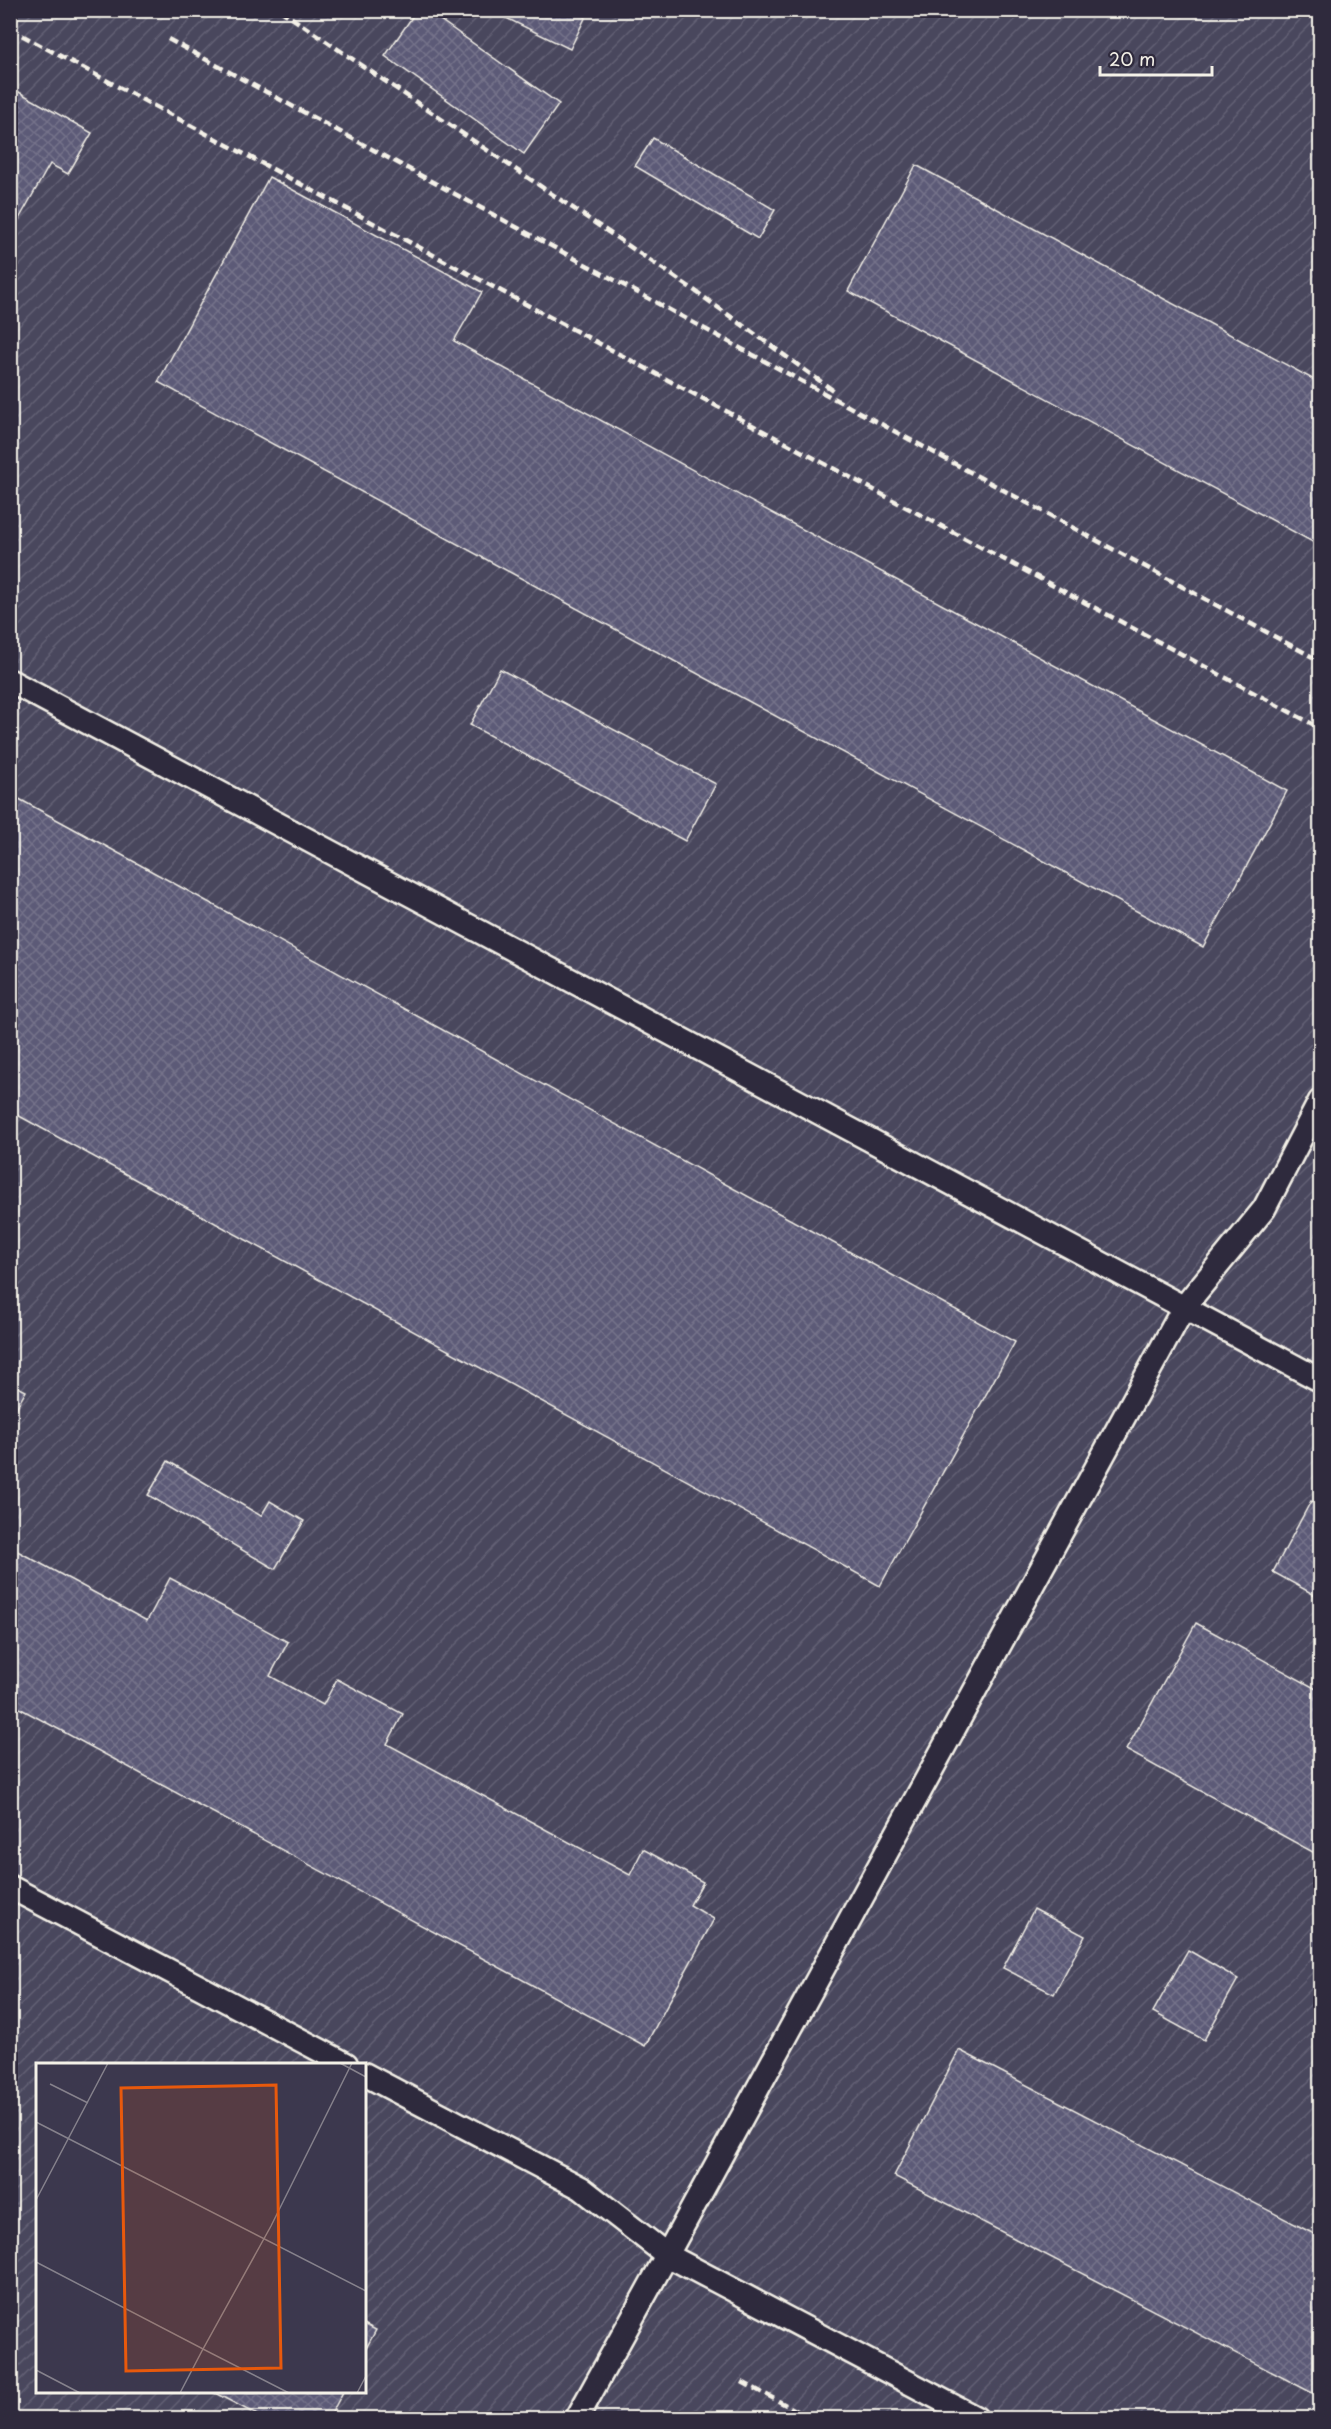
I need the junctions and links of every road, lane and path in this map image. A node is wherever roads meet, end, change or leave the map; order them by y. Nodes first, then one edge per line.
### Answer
1 (10, 681) edge
2 (1320, 1101) edge
3 (1184, 1307) junction
4 (1320, 1380) edge
5 (10, 1887) edge
6 (344, 2063) edge
7 (366, 2075) edge
8 (667, 2255) junction
9 (577, 2418) edge
10 (976, 2418) edge

1 - 3 lane
2 - 3 lane
3 - 4 lane
3 - 8 lane
5 - 6 lane
7 - 8 lane
8 - 9 lane
8 - 10 lane

